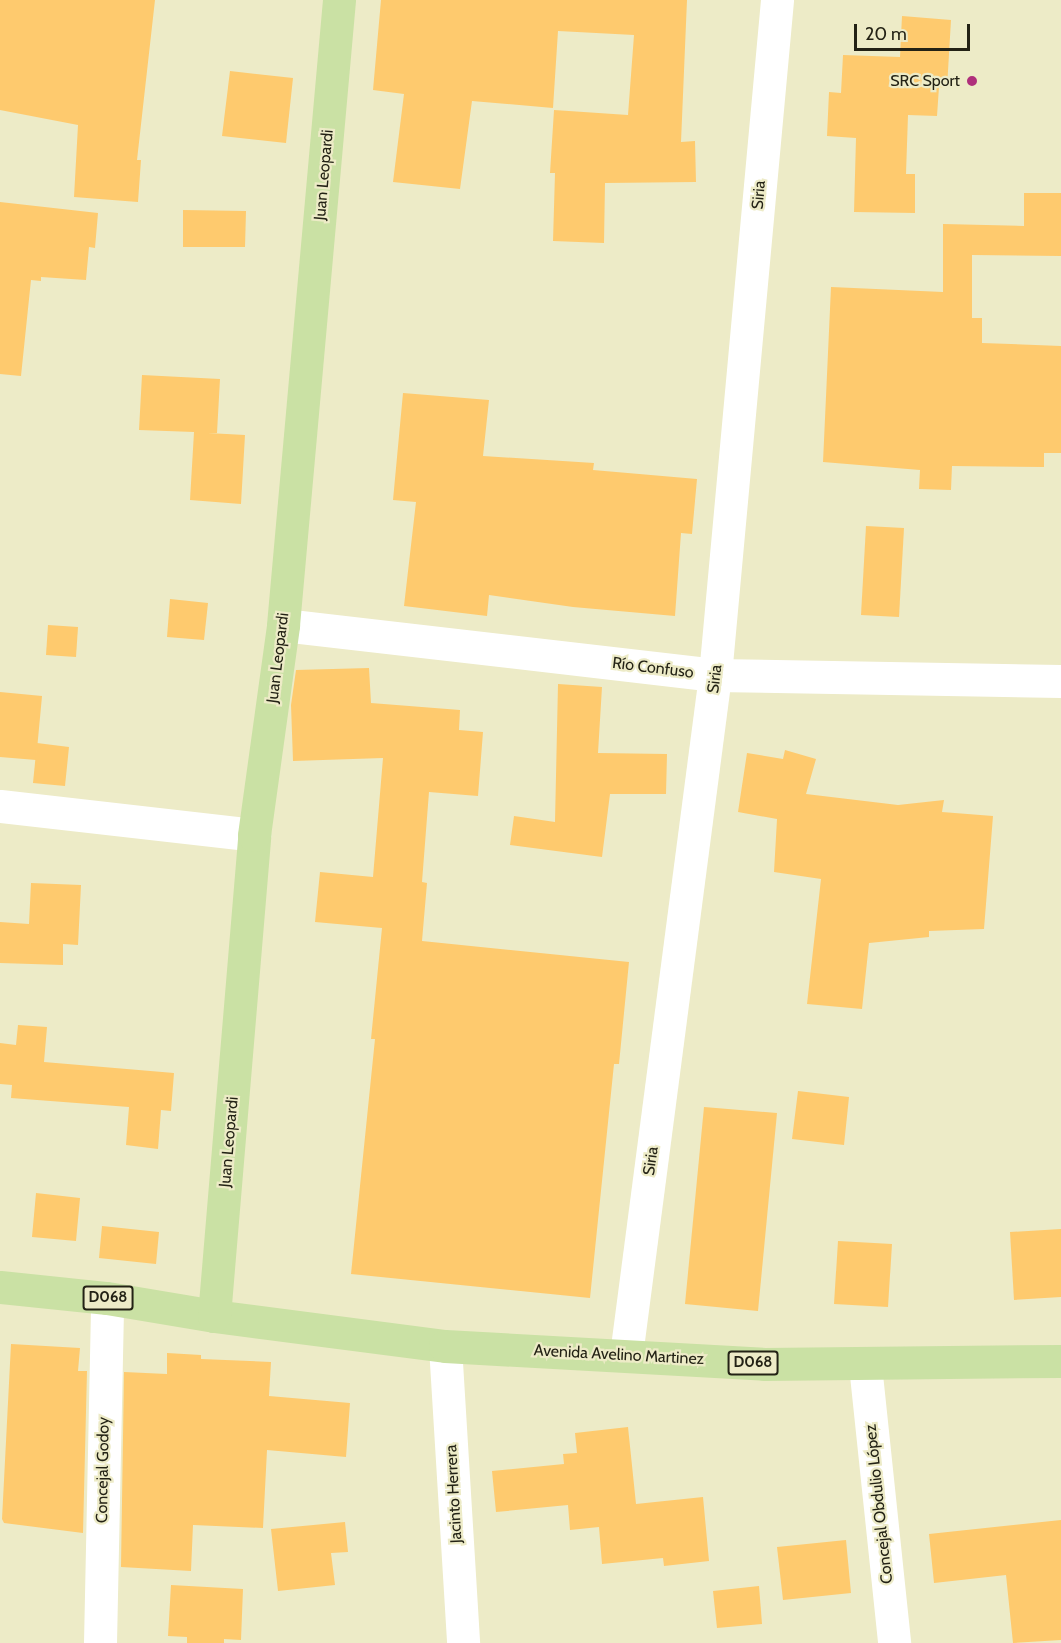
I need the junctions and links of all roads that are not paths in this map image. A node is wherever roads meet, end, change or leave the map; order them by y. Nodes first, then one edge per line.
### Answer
1 (339, 0) edge
2 (777, 0) edge
3 (283, 625) junction
4 (715, 675) junction
5 (1061, 681) edge
6 (0, 806) edge
7 (254, 835) junction
8 (0, 1287) edge
9 (107, 1298) junction
10 (214, 1316) junction
11 (445, 1346) junction
12 (626, 1355) junction
13 (1061, 1361) edge
14 (865, 1365) junction
15 (100, 1643) edge
16 (464, 1643) edge
17 (894, 1643) edge

1 - 3 main road, Juan Leopardi
2 - 4 street, Siria
3 - 4 street, Río Confuso
3 - 7 main road, Juan Leopardi
4 - 5 street, Río Confuso
4 - 12 street, Siria
6 - 7 street
7 - 10 main road, Juan Leopardi
8 - 9 main road, D068
9 - 10 main road, D068
9 - 15 street, Concejal Godoy
10 - 11 main road, Avenida Avelino Martinez / D068
11 - 12 main road, Avenida Avelino Martinez / D068
11 - 16 street, Jacinto Herrera
12 - 14 main road, Avenida Avelino Martinez / D068
13 - 14 main road, Avenida Avelino Martinez / D068
14 - 17 street, Concejal Obdulio López

